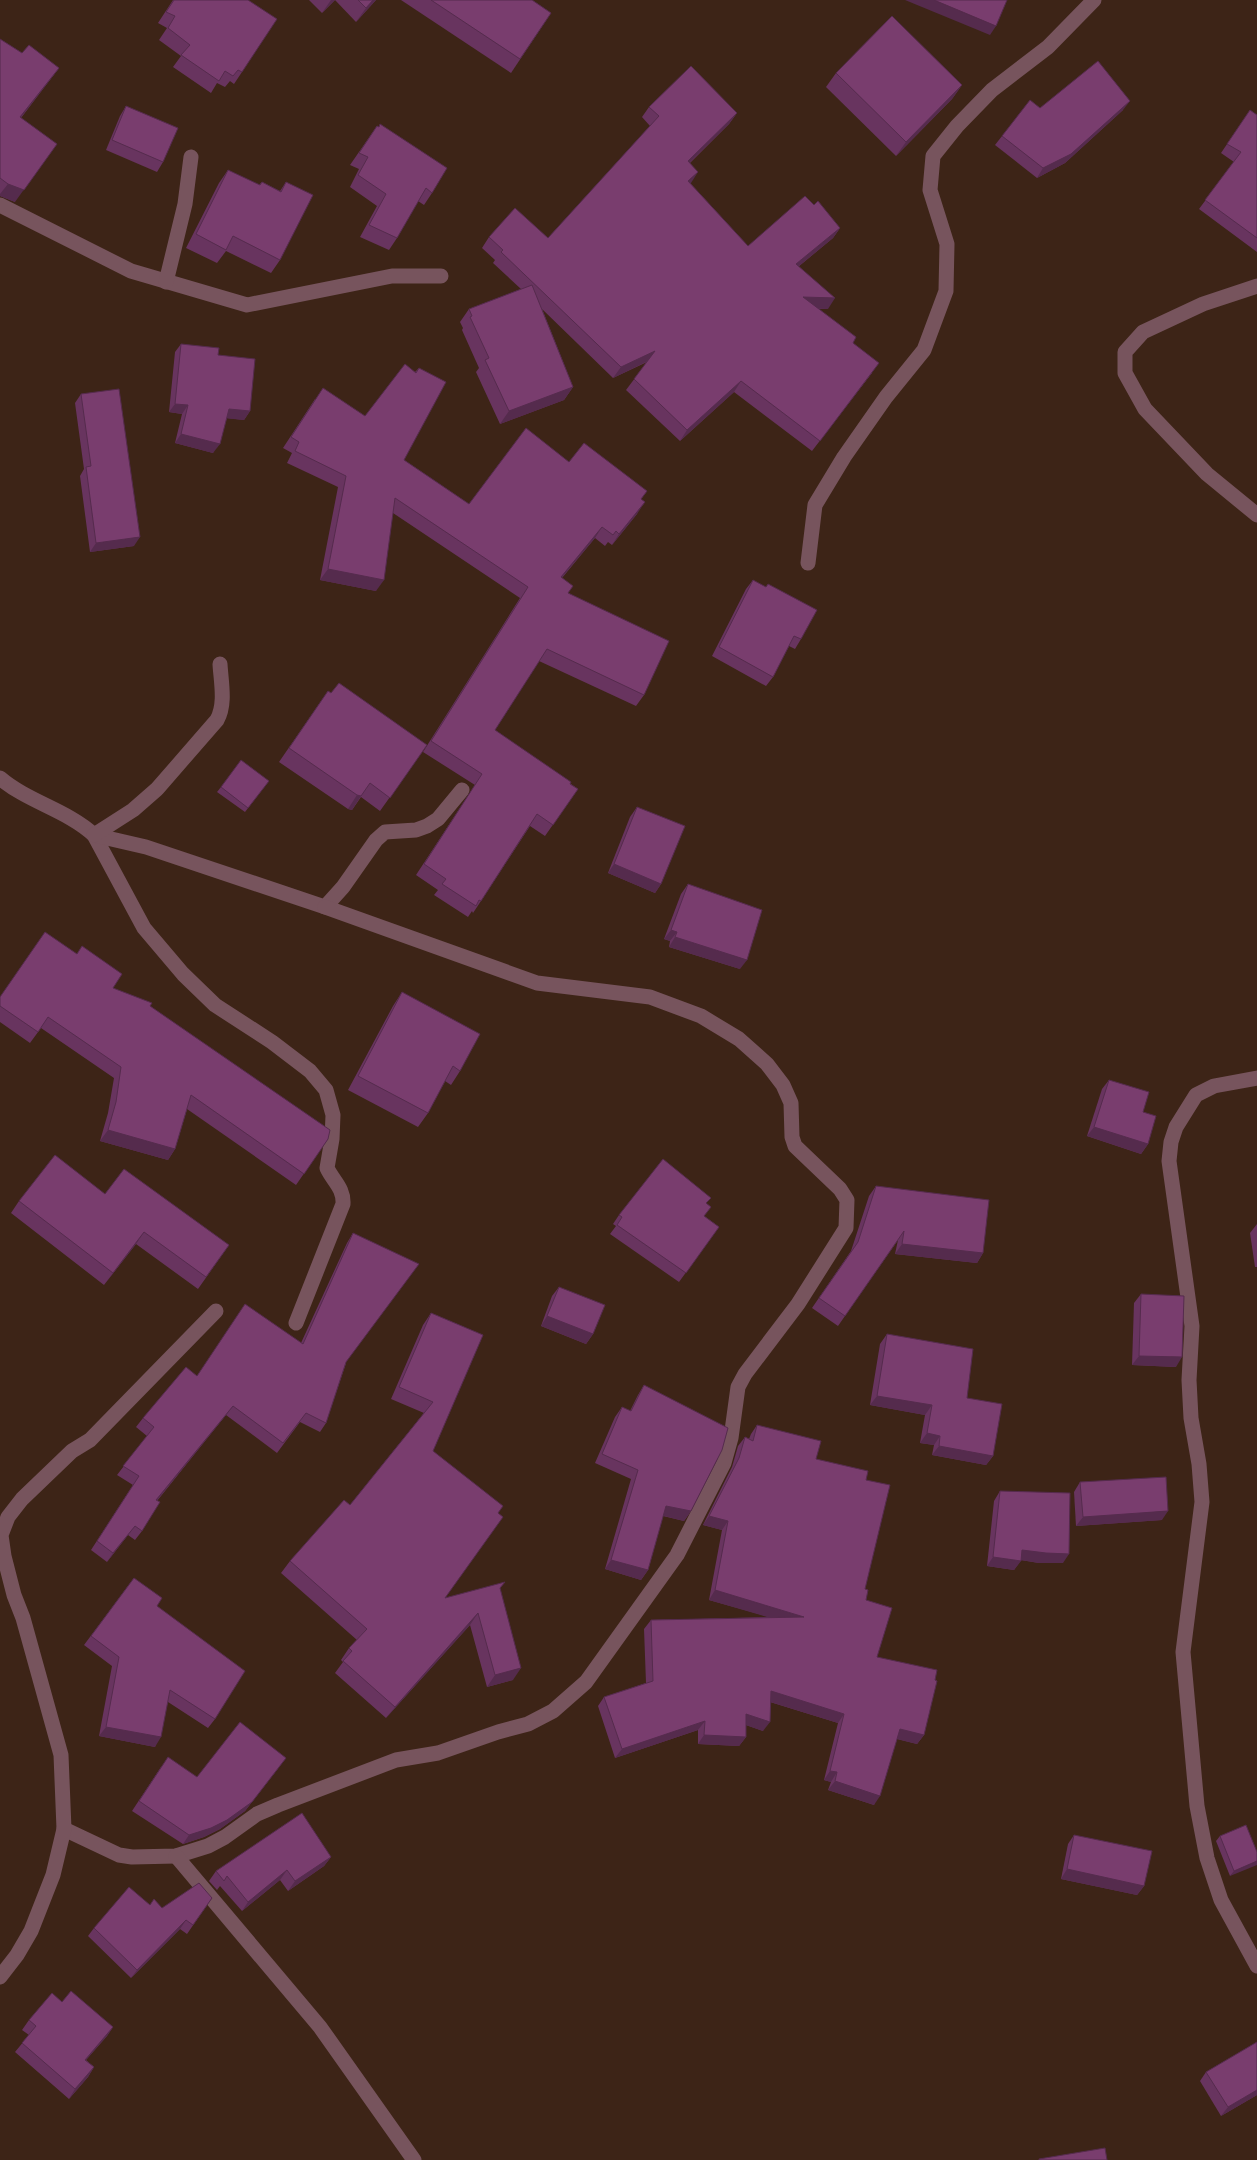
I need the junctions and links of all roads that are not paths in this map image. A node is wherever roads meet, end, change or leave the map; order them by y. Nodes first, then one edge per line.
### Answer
1 (1094, 0) edge
2 (190, 158) dead end
3 (0, 205) edge
4 (441, 276) dead end
5 (166, 282) junction
6 (1257, 286) edge
7 (1257, 515) edge
8 (808, 563) dead end
9 (220, 664) dead end
10 (0, 778) edge
11 (462, 790) dead end
12 (94, 834) junction
13 (325, 907) junction
14 (1257, 1078) edge
15 (216, 1311) dead end
16 (296, 1323) dead end
17 (64, 1829) junction
18 (176, 1856) junction
19 (1257, 1966) edge
20 (0, 1977) edge
21 (414, 2160) edge

1 - 8 street
2 - 5 street
3 - 5 street
4 - 5 street
6 - 7 street
9 - 12 street
10 - 12 street
11 - 13 street
12 - 13 street
12 - 16 street
13 - 18 street
14 - 19 street
15 - 17 street
17 - 18 street
17 - 20 street
18 - 21 street

